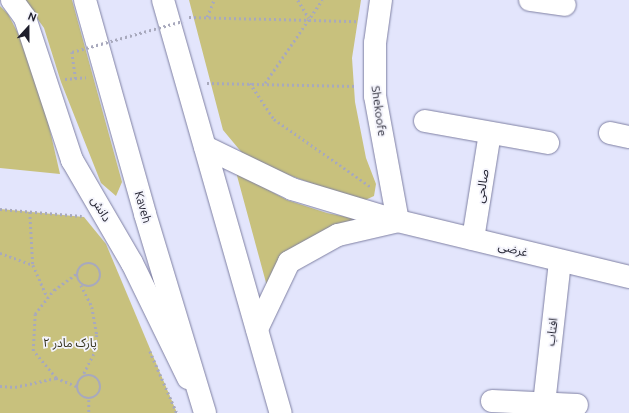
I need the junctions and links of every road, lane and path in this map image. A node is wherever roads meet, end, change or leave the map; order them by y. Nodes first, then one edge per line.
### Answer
1 (12, 0) edge
2 (85, 0) edge
3 (214, 0) edge
4 (298, 0) edge
5 (322, 0) edge
6 (381, 0) edge
7 (530, 0) edge
8 (565, 5) dead end
9 (172, 13) edge
10 (207, 17) junction
11 (310, 18) junction
12 (378, 22) junction
13 (106, 74) junction
14 (76, 79) junction
15 (47, 80) junction
16 (250, 82) junction
17 (187, 83) junction
18 (265, 83) junction
19 (375, 87) junction
20 (425, 121) dead end
21 (490, 132) junction
22 (548, 143) dead end
23 (205, 147) junction
24 (0, 209) edge
25 (30, 211) junction
26 (396, 212) junction
27 (84, 217) dead end
28 (473, 239) junction
29 (0, 253) edge
30 (560, 261) junction
31 (34, 266) junction
32 (77, 273) junction
33 (629, 278) edge
34 (82, 284) junction
35 (48, 298) junction
36 (257, 329) junction
37 (148, 345) dead end
38 (83, 376) junction
39 (56, 378) junction
40 (0, 386) edge
41 (76, 386) junction
42 (88, 400) junction
43 (492, 401) dead end
44 (544, 404) junction
45 (576, 405) dead end
46 (89, 413) edge
47 (177, 413) edge
48 (205, 413) edge
49 (281, 413) edge

1 - 15 main road, دانش
2 - 13 main road, Kaveh
3 - 10 path
4 - 11 path
5 - 11 path
6 - 12 main road, Shekoofe
7 - 8 main road
9 - 10 path
9 - 14 path, bridge
9 - 17 main road
10 - 11 path
11 - 12 path
11 - 18 path
12 - 19 main road, Shekoofe
13 - 14 path
13 - 48 main road, Kaveh
14 - 15 path
15 - 48 main road, دانش
16 - 17 path
16 - 18 path
16 - 26 path
17 - 23 main road
18 - 19 path
19 - 26 main road, Shekoofe
20 - 21 main road
21 - 22 main road
21 - 28 main road, صالحی
23 - 26 main road, غرضی
23 - 36 main road
24 - 25 path
25 - 27 path
25 - 31 path
26 - 28 main road, غرضی
26 - 36 main road
28 - 30 main road, غرضی
29 - 31 path
30 - 33 main road, غرضی
30 - 44 main road, افتاب
31 - 35 path
32 - 34 path
32 - 34 path
32 - 35 path
34 - 38 path
35 - 39 path
36 - 49 main road
37 - 47 path
38 - 41 path
38 - 42 path
39 - 40 path
39 - 41 path
41 - 42 path
42 - 46 path
43 - 44 main road
44 - 45 main road

